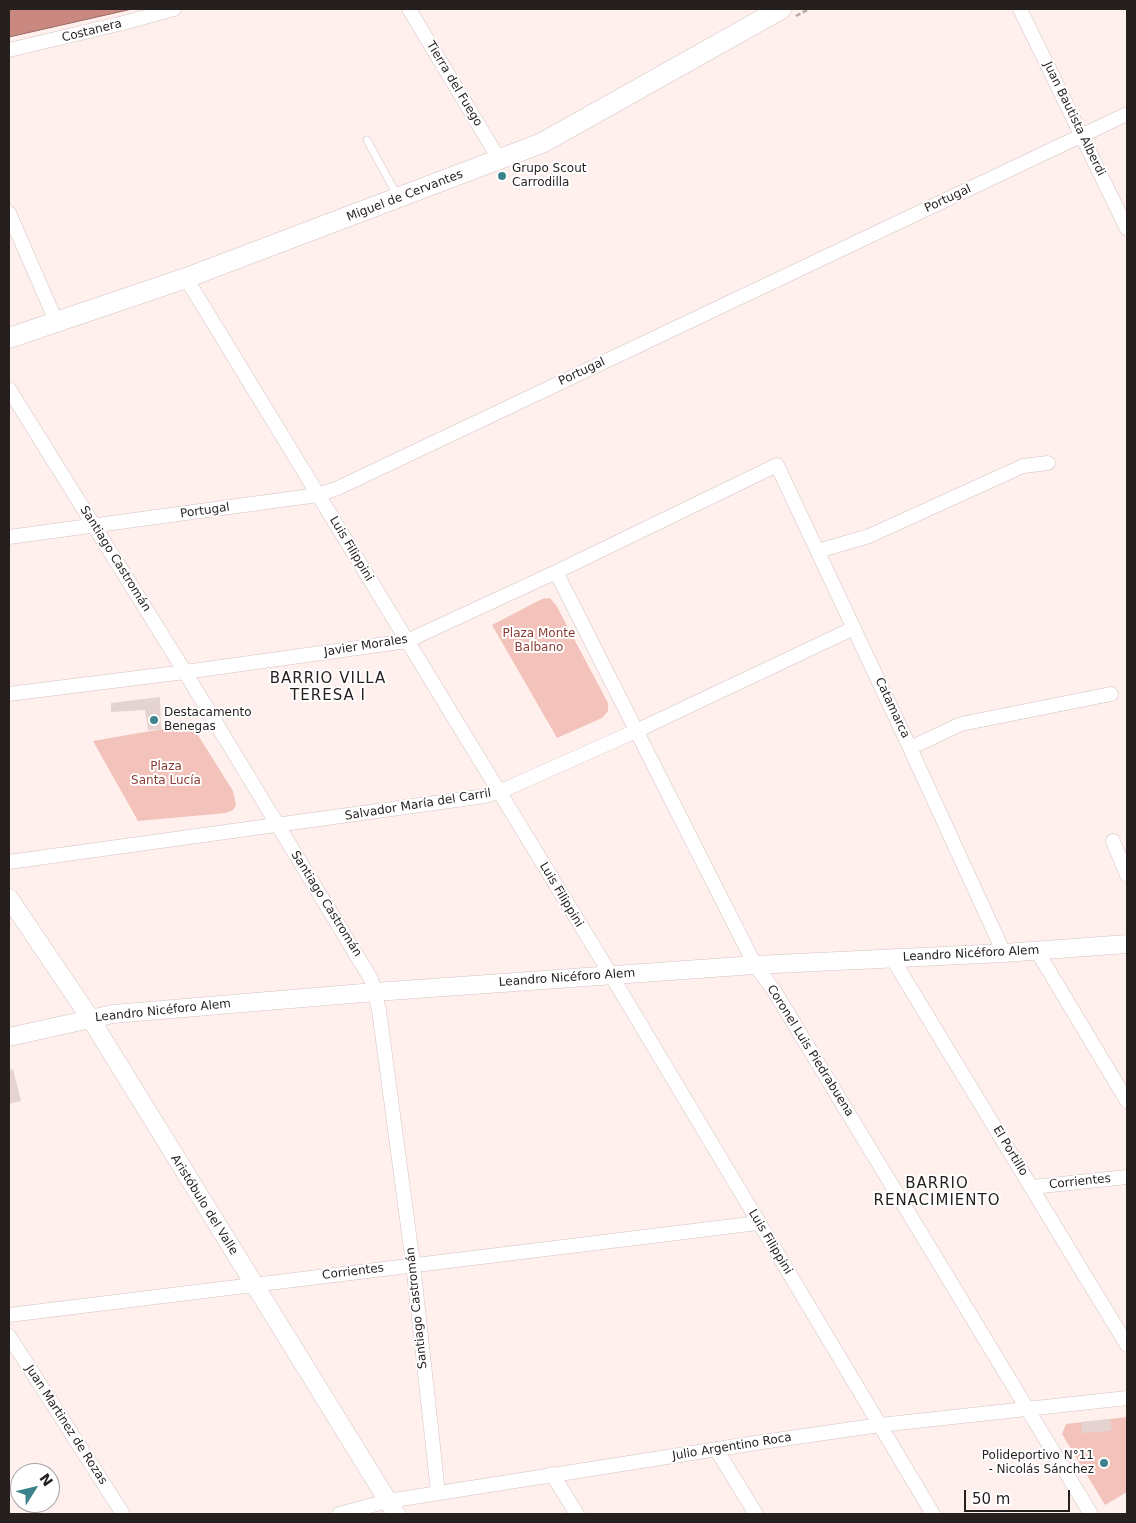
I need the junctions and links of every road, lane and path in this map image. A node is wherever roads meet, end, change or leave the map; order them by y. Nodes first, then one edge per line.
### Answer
1 (174, 9) edge
2 (408, 9) edge
3 (781, 9) edge
4 (1020, 9) edge
5 (9, 50) edge
6 (1127, 114) edge
7 (1083, 135) junction
8 (367, 140) dead end
9 (499, 159) junction
10 (398, 198) junction
11 (9, 213) edge
12 (1127, 229) edge
13 (186, 278) junction
14 (56, 321) junction
15 (9, 338) edge
16 (9, 389) edge
17 (1048, 463) dead end
18 (777, 464) joint
19 (318, 495) junction
20 (95, 526) junction
21 (9, 537) edge
22 (818, 551) junction
23 (556, 572) junction
24 (854, 628) junction
25 (407, 641) junction
26 (185, 672) junction
27 (9, 694) edge
28 (1111, 694) dead end
29 (636, 731) junction
30 (910, 748) junction
31 (499, 792) junction
32 (277, 825) junction
33 (1113, 841) dead end
34 (9, 862) edge
35 (1127, 875) edge
36 (9, 898) edge
37 (1127, 944) edge
38 (1036, 951) junction
39 (1004, 953) junction
40 (892, 958) junction
41 (755, 965) junction
42 (611, 976) junction
43 (375, 992) junction
44 (90, 1018) junction
45 (9, 1037) edge
46 (1127, 1101) edge
47 (1127, 1176) edge
48 (1032, 1187) junction
49 (758, 1223) junction
50 (413, 1264) junction
51 (253, 1284) junction
52 (9, 1315) edge
53 (9, 1336) edge
54 (1127, 1345) edge
55 (1127, 1398) edge
56 (1028, 1409) junction
57 (880, 1425) junction
58 (716, 1449) junction
59 (552, 1474) junction
60 (438, 1492) junction
61 (392, 1508) edge
62 (123, 1514) edge
63 (339, 1514) edge
64 (577, 1514) edge
65 (756, 1514) edge
66 (933, 1514) edge
67 (1091, 1514) edge

1 - 5 street, Costanera
2 - 9 street, Tierra del Fuego
3 - 9 main road, Miguel de Cervantes
4 - 7 street, Juan Bautista Alberdi
6 - 7 street, Portugal
7 - 12 street, Juan Bautista Alberdi
7 - 19 street, Portugal
8 - 10 lane
9 - 10 main road, Miguel de Cervantes
10 - 13 main road, Miguel de Cervantes
11 - 14 street
13 - 14 main road, Miguel de Cervantes
13 - 19 street, Luis Filippini
14 - 15 main road, Miguel de Cervantes
16 - 20 street, Santiago Castromán
17 - 22 street
18 - 22 street, Catamarca
18 - 23 street, Javier Morales
19 - 20 street, Portugal
19 - 25 street, Luis Filippini
20 - 21 street, Portugal
20 - 26 street, Santiago Castromán
22 - 24 street, Catamarca
23 - 25 street, Javier Morales
23 - 29 street, Coronel Luis Piedrabuena
24 - 29 street, Salvador María del Carril
24 - 30 street, Catamarca
25 - 26 street, Javier Morales
25 - 31 street, Luis Filippini
26 - 27 street, Javier Morales
26 - 32 street, Santiago Castromán
28 - 30 street
29 - 31 street, Salvador María del Carril
29 - 41 street, Coronel Luis Piedrabuena
30 - 39 street, Catamarca
31 - 32 street, Salvador María del Carril
31 - 42 street, Luis Filippini
32 - 34 street, Salvador María del Carril
32 - 43 street, Santiago Castromán
33 - 35 street
36 - 44 street, Aristóbulo del Valle
37 - 38 street, Leandro Nicéforo Alem
38 - 39 street, Leandro Nicéforo Alem
38 - 46 street
39 - 40 street, Leandro Nicéforo Alem
40 - 41 street, Leandro Nicéforo Alem
40 - 48 street, El Portillo
41 - 42 street, Leandro Nicéforo Alem
41 - 56 street, Coronel Luis Piedrabuena
42 - 43 street, Leandro Nicéforo Alem
42 - 49 street, Luis Filippini
43 - 44 street, Leandro Nicéforo Alem
43 - 50 street, Santiago Castromán
44 - 45 street, Leandro Nicéforo Alem
44 - 51 street, Aristóbulo del Valle
47 - 48 street, Corrientes
48 - 54 street, El Portillo
49 - 50 street, Corrientes
49 - 57 street, Luis Filippini
50 - 51 street, Corrientes
50 - 60 street, Santiago Castromán
51 - 52 street, Corrientes
51 - 61 street, Aristóbulo del Valle
53 - 62 street, Juan Martinez de Rozas
55 - 56 street, Julio Argentino Roca
56 - 57 street, Julio Argentino Roca
56 - 67 street, Coronel Luis Piedrabuena
57 - 58 street, Julio Argentino Roca
57 - 66 street, Luis Filippini
58 - 59 street, Julio Argentino Roca
58 - 65 street
59 - 60 street, Julio Argentino Roca
59 - 64 street
60 - 61 street, Julio Argentino Roca
61 - 63 street, Julio Argentino Roca

